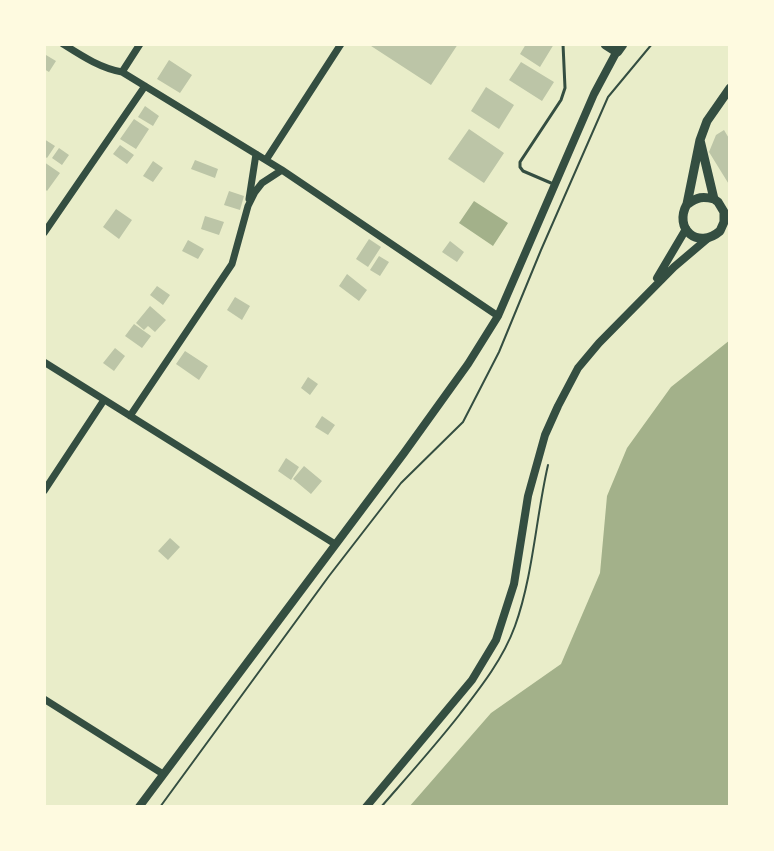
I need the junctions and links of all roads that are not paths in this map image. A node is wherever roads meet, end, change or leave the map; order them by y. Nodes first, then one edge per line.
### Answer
1 (63, 44) edge
2 (140, 44) edge
3 (341, 44) edge
4 (563, 44) edge
5 (615, 46) edge
6 (122, 72) junction
7 (145, 86) junction
8 (730, 88) edge
9 (700, 140) junction
10 (256, 154) junction
11 (266, 160) junction
12 (282, 170) junction
13 (554, 185) junction
14 (714, 199) junction
15 (687, 204) junction
16 (248, 206) junction
17 (728, 216) edge
18 (686, 229) junction
19 (44, 233) edge
20 (707, 239) junction
21 (646, 295) junction
22 (498, 316) junction
23 (44, 362) edge
24 (104, 400) junction
25 (130, 416) junction
26 (44, 491) edge
27 (335, 544) junction
28 (44, 699) edge
29 (163, 774) junction
30 (139, 807) edge
31 (366, 807) edge

1 - 6 street
2 - 6 street
3 - 11 street
4 - 13 lane
5 - 13 street
6 - 7 street
7 - 10 street
7 - 19 street
8 - 9 main road
9 - 14 main road
9 - 15 main road
10 - 11 street
10 - 16 street
11 - 12 street
12 - 16 street
12 - 22 street
13 - 22 street
14 - 15 main road
14 - 17 main road
15 - 18 main road
16 - 25 street
17 - 20 main road
18 - 20 main road
18 - 21 street
20 - 21 street
21 - 31 street
22 - 27 street
23 - 24 street
24 - 25 street
24 - 26 street
25 - 27 street
27 - 29 street
28 - 29 street
29 - 30 street

